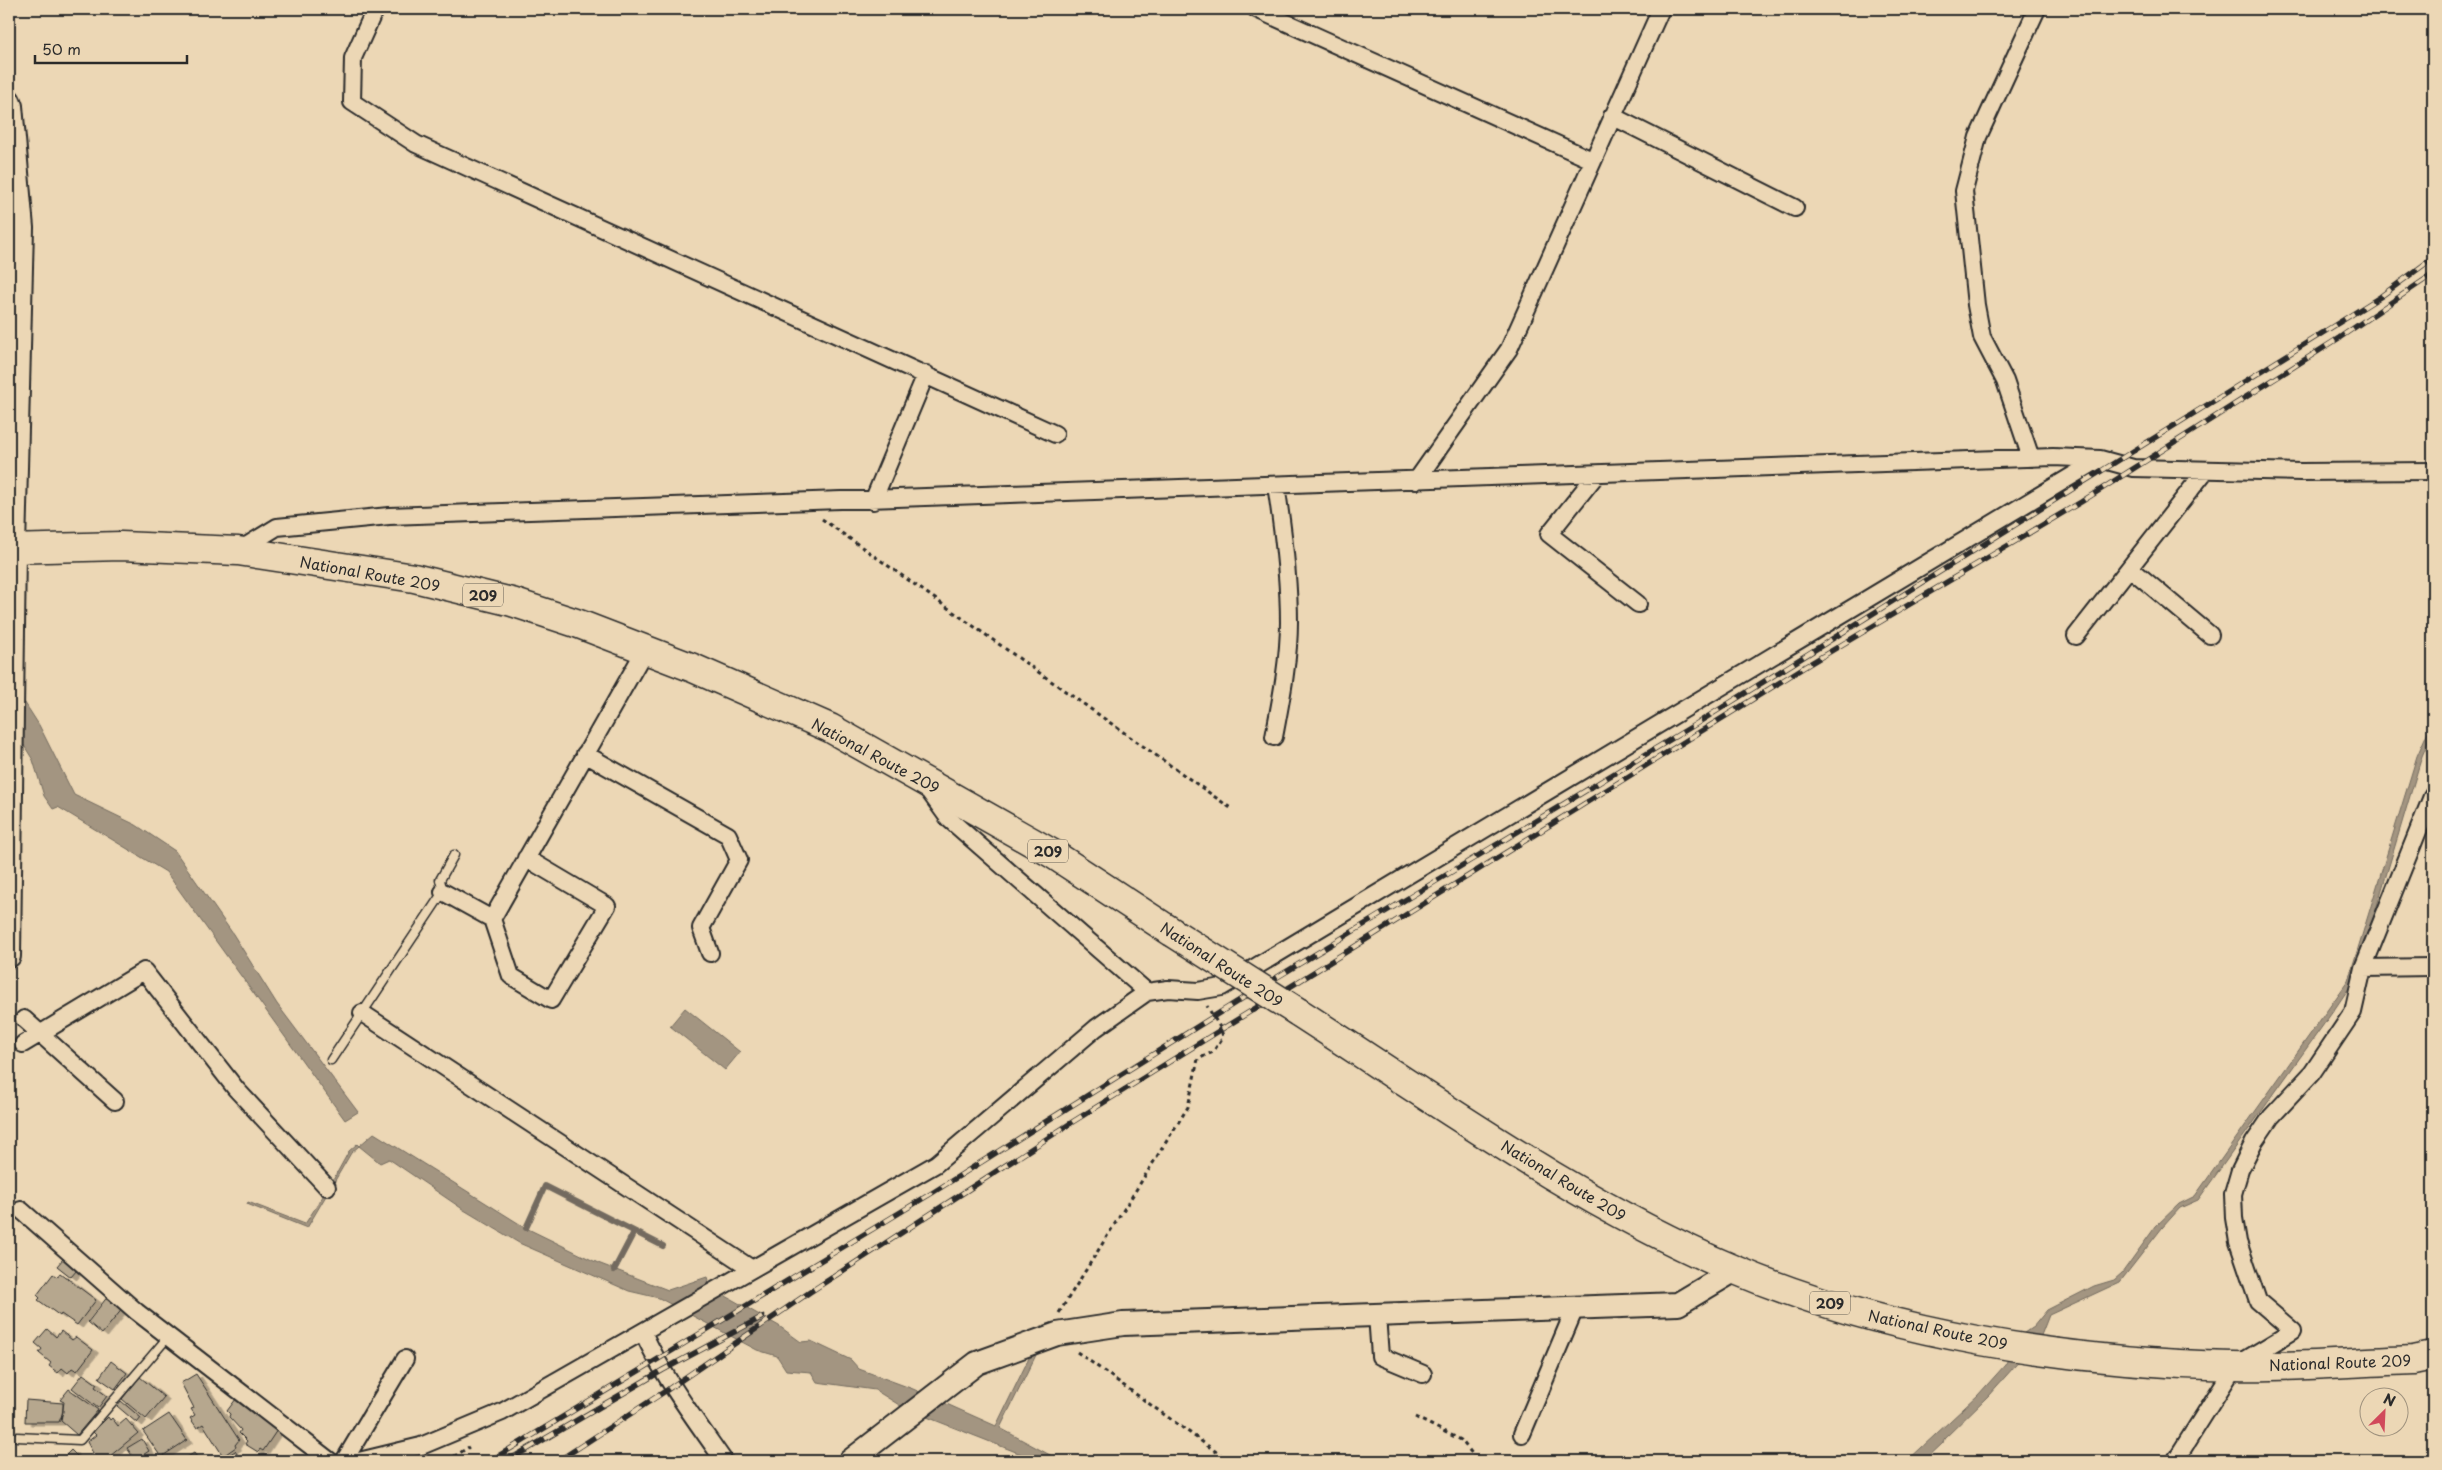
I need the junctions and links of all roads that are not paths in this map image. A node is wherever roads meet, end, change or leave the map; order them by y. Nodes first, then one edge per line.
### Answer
1 (375, 9) edge
2 (1256, 9) edge
3 (1661, 9) edge
4 (2036, 9) edge
5 (9, 101) edge
6 (1612, 116) junction
7 (1592, 160) junction
8 (1796, 208) dead end
9 (926, 374) junction
10 (1055, 434) dead end
11 (2031, 458) junction
12 (2100, 459) junction
13 (2206, 470) junction
14 (2433, 471) edge
15 (1596, 475) junction
16 (1416, 481) junction
17 (1276, 485) junction
18 (873, 501) junction
19 (11, 548) edge
20 (238, 551) junction
21 (2130, 568) junction
22 (1638, 604) dead end
23 (2210, 635) dead end
24 (2076, 636) dead end
25 (645, 650) junction
26 (1274, 736) dead end
27 (585, 754) junction
28 (919, 777) junction
29 (2433, 794) edge
30 (454, 855) dead end
31 (526, 858) junction
32 (443, 892) junction
33 (492, 919) junction
34 (710, 953) dead end
35 (9, 956) edge
36 (2433, 967) edge
37 (2363, 968) junction
38 (1147, 992) junction
39 (362, 1013) junction
40 (24, 1020) dead end
41 (39, 1034) junction
42 (23, 1044) dead end
43 (331, 1060) dead end
44 (116, 1101) dead end
45 (327, 1187) dead end
46 (21, 1210) dead end
47 (752, 1269) junction
48 (1735, 1270) junction
49 (1576, 1306) junction
50 (1377, 1315) junction
51 (643, 1332) junction
52 (168, 1337) junction
53 (2433, 1356) edge
54 (405, 1359) dead end
55 (2235, 1366) junction
56 (1423, 1374) dead end
57 (1522, 1434) dead end
58 (17, 1437) dead end
59 (330, 1461) edge
60 (344, 1461) edge
61 (359, 1461) edge
62 (724, 1461) edge
63 (850, 1461) edge
64 (2175, 1461) edge

1 - 9 street
2 - 7 street
3 - 6 street
4 - 11 street
5 - 19 street
6 - 7 street
6 - 8 street
7 - 16 street
9 - 10 street
9 - 18 street
11 - 12 street
11 - 15 street
12 - 13 street
12 - 38 street
13 - 14 street
13 - 21 street
15 - 16 street
15 - 22 street
16 - 17 street
17 - 18 street
17 - 26 street
18 - 20 street
19 - 20 highway, National Route 209 / 209
19 - 35 street
20 - 25 highway, National Route 209 / 209
21 - 23 street
21 - 24 street
25 - 27 street
25 - 28 highway, National Route 209 / 209
27 - 31 street
27 - 34 street
28 - 38 street
28 - 48 highway, National Route 209 / 209, bridge
29 - 37 street
30 - 32 lane
31 - 33 street
31 - 33 street
32 - 33 street
32 - 39 lane
36 - 37 street
37 - 55 street
38 - 47 street
39 - 43 lane
39 - 47 street
40 - 41 street
41 - 42 street
41 - 44 street
41 - 45 street
46 - 52 street
47 - 51 street
48 - 49 street
48 - 55 highway, National Route 209 / 209
49 - 50 street
49 - 57 street
50 - 56 street
50 - 63 street
51 - 61 street
51 - 62 street
52 - 58 lane
52 - 59 street
53 - 55 highway, National Route 209 / 209
54 - 60 street
55 - 64 street

